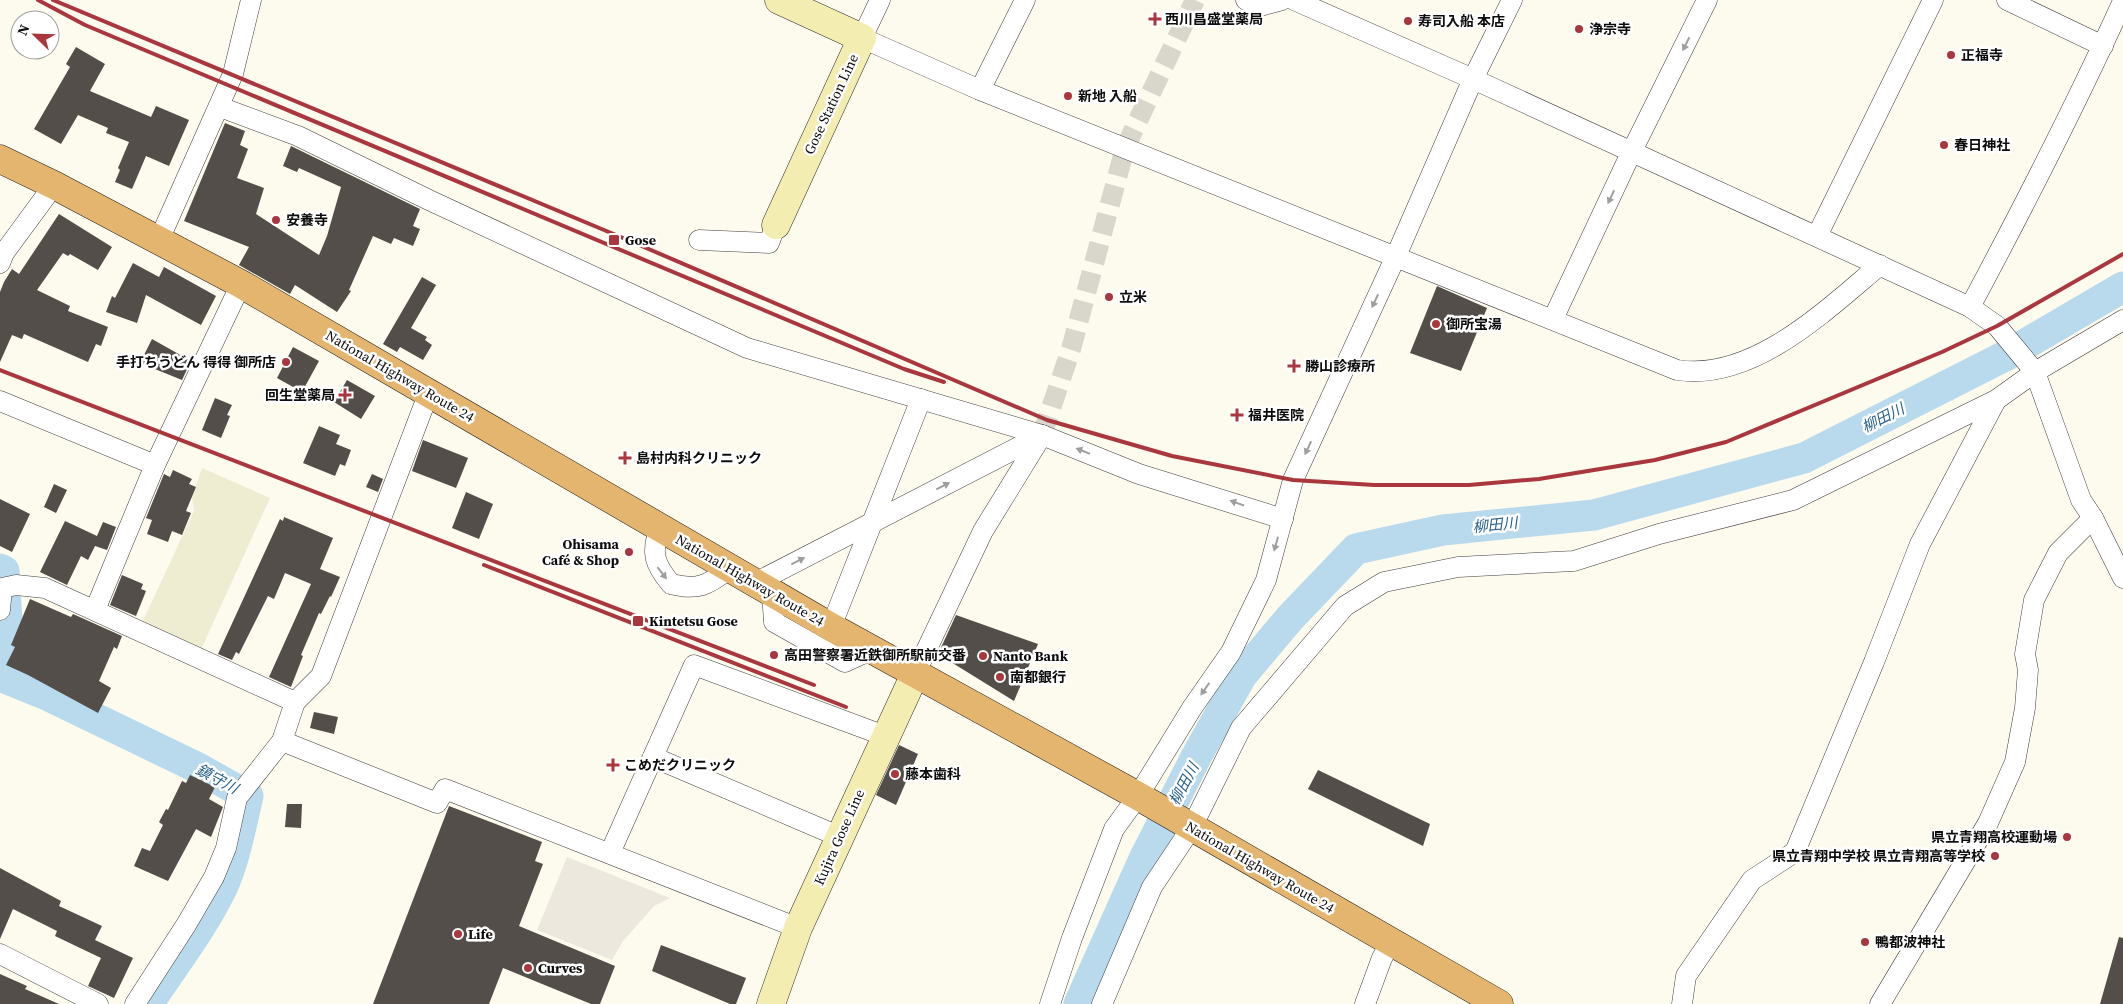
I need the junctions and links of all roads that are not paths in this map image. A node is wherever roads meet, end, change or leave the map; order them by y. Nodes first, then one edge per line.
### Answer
1 (251, 0) edge
2 (780, 0) edge
3 (880, 0) edge
4 (1025, 0) edge
5 (1246, 0) edge
6 (1282, 0) edge
7 (1294, 0) edge
8 (1512, 0) edge
9 (1707, 0) edge
10 (1933, 0) edge
11 (2007, 0) edge
12 (2123, 1) edge
13 (1325, 6) edge
14 (862, 38) junction
15 (2103, 46) junction
16 (1473, 78) junction
17 (980, 90) junction
18 (220, 107) junction
19 (1631, 153) junction
20 (0, 159) edge
21 (54, 185) junction
22 (776, 226) joint
23 (1817, 236) junction
24 (160, 240) junction
25 (699, 240) dead end
26 (1396, 256) junction
27 (0, 263) edge
28 (1880, 265) junction
29 (241, 284) junction
30 (1970, 307) junction
31 (1553, 319) junction
32 (2123, 320) edge
33 (2035, 372) junction
34 (428, 392) junction
35 (921, 399) junction
36 (1996, 400) junction
37 (0, 401) edge
38 (1042, 435) junction
39 (155, 465) junction
40 (2093, 518) junction
41 (1283, 519) junction
42 (873, 522) junction
43 (660, 527) junction
44 (729, 569) junction
45 (2123, 578) edge
46 (763, 588) junction
47 (0, 610) edge
48 (95, 610) junction
49 (831, 627) junction
50 (871, 650) junction
51 (915, 674) junction
52 (294, 702) junction
53 (885, 736) junction
54 (282, 741) junction
55 (653, 757) junction
56 (1144, 800) junction
57 (1186, 824) junction
58 (838, 836) junction
59 (610, 853) junction
60 (798, 928) junction
61 (1391, 942) junction
62 (0, 954) edge
63 (98, 1004) edge
64 (135, 1004) edge
65 (771, 1004) edge
66 (1050, 1004) edge
67 (1102, 1004) edge
68 (1365, 1004) edge
69 (1499, 1004) edge
70 (1682, 1004) edge
71 (1880, 1004) edge

1 - 18 street
2 - 14 main road, Gose Station Line
3 - 14 street
4 - 17 street
5 - 6 street
7 - 13 street
8 - 16 street
9 -> 19 street
10 - 23 street
11 - 15 street
12 - 15 street
13 - 16 street
14 - 17 street
14 - 22 main road, Gose Station Line
15 - 30 street
16 - 19 street
16 - 26 street
17 - 26 street
18 - 24 street
18 - 35 street
19 - 23 street
19 -> 31 street
20 - 21 highway, National Highway Route 24
21 - 24 highway, National Highway Route 24
21 - 27 street
22 - 25 street
23 - 28 street
24 - 29 highway, National Highway Route 24
26 - 31 street
26 -> 41 street
28 - 30 street
28 - 31 street
29 - 34 highway, National Highway Route 24
29 - 39 street
30 - 33 street
32 - 33 street
33 - 36 street
33 - 40 street
34 - 43 highway, National Highway Route 24
34 - 52 street
35 - 38 street
35 - 42 street
36 - 57 street
36 - 70 street
37 - 39 street
41 -> 38 street
42 -> 38 street
38 - 51 street
39 - 48 street
40 - 45 street
40 - 71 street
41 -> 56 street
46 -> 42 street
42 - 49 street
43 - 44 highway, National Highway Route 24
43 -> 44 street
44 - 46 highway, National Highway Route 24
46 - 49 highway, National Highway Route 24
46 - 50 street
47 - 48 street
48 - 52 street
49 - 50 highway, National Highway Route 24
50 - 51 highway, National Highway Route 24
51 - 53 main road, Kujira Gose Line
51 - 56 highway, National Highway Route 24
52 - 54 street
53 - 55 street
53 - 58 main road, Kujira Gose Line
54 - 59 street
54 - 64 street
55 - 58 street
55 - 59 street
56 - 57 highway, National Highway Route 24
56 - 66 street
57 - 61 highway, National Highway Route 24
57 - 67 street
58 - 60 main road, Kujira Gose Line
59 - 60 street
60 - 65 main road, Kujira Gose Line
61 - 68 street
61 - 69 highway, National Highway Route 24
62 - 63 street

